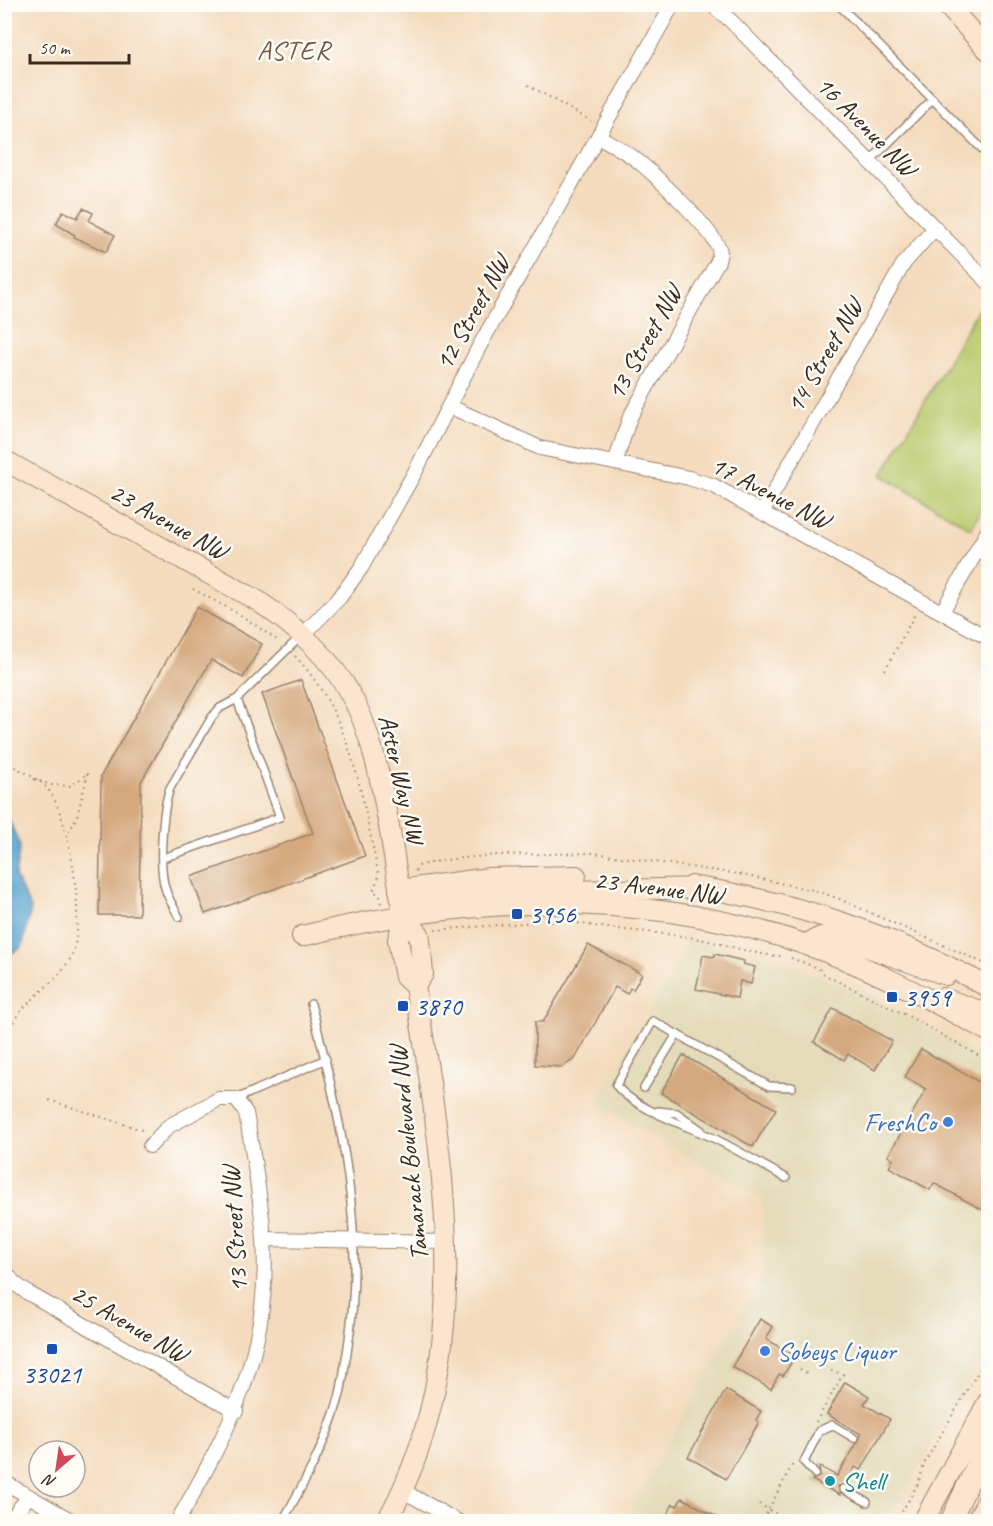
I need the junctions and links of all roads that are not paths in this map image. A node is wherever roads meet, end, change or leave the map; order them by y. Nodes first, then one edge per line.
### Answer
1 (673, 4) edge
2 (711, 4) edge
3 (838, 4) edge
4 (946, 4) edge
5 (988, 50) edge
6 (933, 99) junction
7 (596, 129) junction
8 (988, 155) edge
9 (869, 162) junction
10 (934, 228) junction
11 (988, 282) edge
12 (449, 406) junction
13 (4, 460) edge
14 (615, 463) junction
15 (763, 511) junction
16 (988, 531) edge
17 (942, 612) junction
18 (303, 635) junction
19 (988, 638) edge
20 (237, 699) junction
21 (163, 858) junction
22 (703, 888) junction
23 (389, 892) junction
24 (179, 917) dead end
25 (404, 917) junction
26 (302, 936) dead end
27 (806, 944) junction
28 (988, 987) edge
29 (912, 990) junction
30 (311, 1004) dead end
31 (988, 1014) edge
32 (988, 1032) edge
33 (677, 1034) junction
34 (326, 1059) junction
35 (792, 1087) dead end
36 (644, 1088) dead end
37 (236, 1099) junction
38 (154, 1141) road end
39 (786, 1178) dead end
40 (264, 1239) junction
41 (356, 1241) junction
42 (447, 1242) junction
43 (5, 1271) edge
44 (988, 1402) edge
45 (236, 1411) junction
46 (854, 1438) dead end
47 (988, 1442) edge
48 (815, 1474) dead end
49 (4, 1482) edge
50 (843, 1489) dead end
51 (403, 1491) junction
52 (27, 1495) edge
53 (27, 1498) edge
54 (34, 1499) edge
55 (988, 1500) edge
56 (867, 1502) dead end
57 (9, 1521) edge
58 (74, 1521) edge
59 (177, 1521) edge
60 (282, 1521) edge
61 (386, 1521) edge
62 (459, 1521) edge
63 (923, 1521) edge
64 (950, 1521) edge
65 (976, 1521) edge

1 - 7 street, 12 Street NW
2 - 9 street, 16 Avenue NW
3 - 6 lane
4 - 5 main road
6 - 8 lane
6 - 9 lane
7 - 12 street, 12 Street NW
7 - 14 street, 13 Street NW
9 - 10 street, 16 Avenue NW
10 - 11 street, 16 Avenue NW
10 - 15 street, 14 Street NW
12 - 14 street, 17 Avenue NW
12 - 18 street, 12 Street NW
13 - 18 main road, 23 Avenue NW
14 - 15 street, 17 Avenue NW
15 - 17 street, 17 Avenue NW
16 - 17 street
17 - 19 street, 17 Avenue NW
18 - 20 lane
18 - 23 main road, Aster Way NW
20 - 21 lane
20 - 21 lane
21 - 24 lane
22 - 23 main road, 23 Avenue NW
22 - 25 main road
22 - 28 main road, 23 Avenue NW
23 - 25 main road, Aster Way NW
25 - 26 main road, 23 Avenue NW
25 - 27 main road, 23 Avenue NW
25 - 42 main road, Tamarack Boulevard NW
27 - 28 main road
27 - 29 main road, 23 Avenue NW
29 - 31 main road
29 - 32 main road, 23 Avenue NW
30 - 34 lane
33 - 35 lane
33 - 36 lane
33 - 39 lane
34 - 37 lane
34 - 41 lane
37 - 38 street
37 - 40 street, 13 Street NW
40 - 41 street
40 - 45 street, 13 Street NW
41 - 42 street
41 - 60 lane
42 - 51 main road, Tamarack Boulevard NW
43 - 45 street, 25 Avenue NW
44 - 63 main road
45 - 59 street, 13 Street NW
46 - 48 lane
47 - 64 main road
49 - 52 street
50 - 56 lane
51 - 61 main road, Tamarack Boulevard NW
51 - 62 street
53 - 57 street
54 - 58 street
55 - 65 main road

